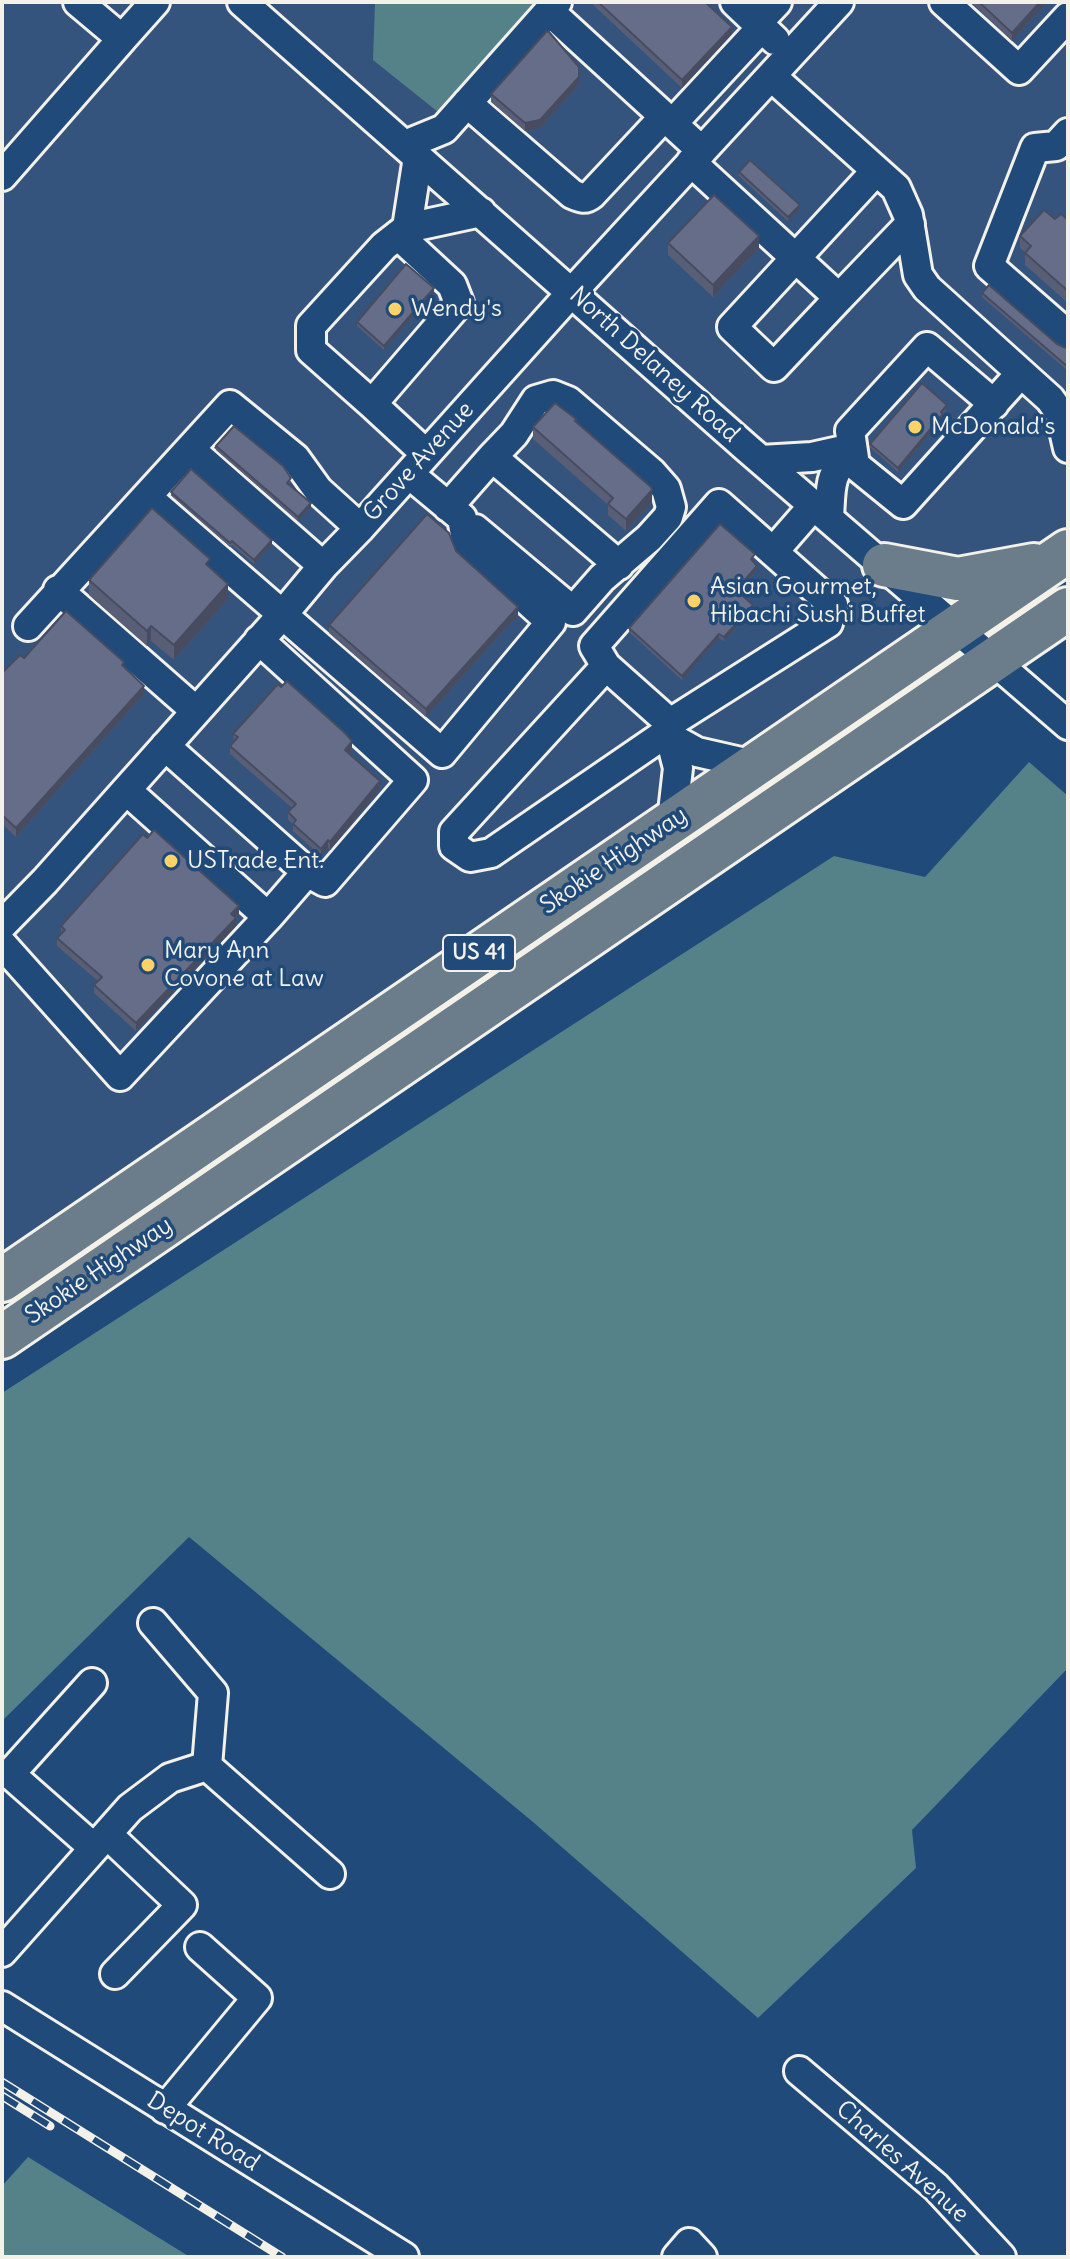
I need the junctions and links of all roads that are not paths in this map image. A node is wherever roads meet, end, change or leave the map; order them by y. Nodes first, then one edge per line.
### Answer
1 (78, 2) edge
2 (155, 2) edge
3 (242, 2) edge
4 (735, 2) edge
5 (777, 2) edge
6 (839, 2) edge
7 (944, 2) edge
8 (553, 7) edge
9 (1068, 17) edge
10 (759, 25) junction
11 (122, 39) junction
12 (791, 54) junction
13 (771, 76) junction
14 (467, 103) junction
15 (668, 120) junction
16 (444, 129) junction
17 (1068, 133) edge
18 (411, 151) junction
19 (697, 156) junction
20 (876, 171) junction
21 (2, 176) edge
22 (441, 177) junction
23 (481, 212) junction
24 (910, 224) junction
25 (402, 232) junction
26 (796, 259) junction
27 (572, 292) junction
28 (839, 298) junction
29 (1068, 335) edge
30 (1021, 373) junction
31 (372, 404) junction
32 (994, 404) junction
33 (1068, 445) edge
34 (191, 450) junction
35 (852, 452) junction
36 (492, 457) junction
37 (761, 460) junction
38 (417, 464) junction
39 (147, 497) junction
40 (822, 511) junction
41 (455, 513) junction
42 (360, 528) junction
43 (773, 552) junction
44 (1062, 556) edge
45 (619, 565) junction
46 (884, 565) junction
47 (323, 566) junction
48 (58, 590) junction
49 (283, 614) junction
50 (1063, 619) edge
51 (28, 626) dead end
52 (956, 627) junction
53 (259, 640) junction
54 (994, 659) junction
55 (606, 666) junction
56 (196, 711) junction
57 (1066, 719) edge
58 (670, 730) junction
59 (165, 746) junction
60 (754, 765) junction
61 (126, 790) junction
62 (672, 821) junction
63 (307, 872) junction
64 (8, 907) edge
65 (268, 917) junction
66 (2, 944) edge
67 (2, 1280) edge
68 (2, 1337) edge
69 (153, 1623) dead end
70 (92, 1683) dead end
71 (207, 1766) junction
72 (6, 1778) edge
73 (100, 1841) junction
74 (330, 1874) dead end
75 (200, 1947) dead end
76 (2, 1952) edge
77 (115, 1974) dead end
78 (2, 2006) edge
79 (799, 2071) dead end
80 (165, 2109) junction
81 (404, 2257) edge
82 (677, 2257) edge
83 (702, 2257) edge
84 (1001, 2257) edge

1 - 11 street
2 - 11 street
3 - 18 street, North Delaney Road
4 - 10 street
5 - 10 street
6 - 12 street, Grove Avenue
7 - 9 street
8 - 14 street
8 - 15 street
10 - 12 street
10 - 15 street
11 - 21 street
12 - 13 street, Grove Avenue
13 - 19 street, Grove Avenue
13 - 20 street
14 - 15 street
14 - 16 street
15 - 19 street
16 - 18 street
16 - 22 street
17 - 29 street
18 - 22 street, North Delaney Road
18 - 25 street
19 - 26 street
19 - 27 street, Grove Avenue
20 - 24 street
20 - 26 street
22 - 23 street, North Delaney Road
23 - 25 street
23 - 27 street, North Delaney Road
24 - 28 street
24 - 30 street
25 - 31 street
25 - 31 street
26 - 28 street
26 - 28 street
27 - 37 street, North Delaney Road
27 - 38 street, Grove Avenue
30 - 32 street
30 - 33 street
31 - 38 street
32 - 35 street
32 - 35 street
34 - 39 street
34 - 42 street
34 - 47 street
35 - 37 street
35 - 40 street
36 - 41 street
36 - 45 street
36 - 45 street
37 - 40 street, North Delaney Road
38 - 41 street
38 - 42 street, Grove Avenue
39 - 48 street
39 - 49 street
40 - 43 street
40 - 46 street, North Delaney Road
41 - 45 street
41 - 49 street
42 - 47 street, Grove Avenue
43 - 55 street
43 - 58 street
44 - 46 highway
44 - 52 highway, Skokie Highway / US 41
46 - 52 street, North Delaney Road
47 - 49 street, Grove Avenue
48 - 51 street
48 - 56 street
49 - 53 street, Grove Avenue
50 - 54 highway, Skokie Highway / US 41
52 - 54 street, North Delaney Road
52 - 60 highway, Skokie Highway / US 41
53 - 56 street, Grove Avenue
53 - 63 street
54 - 57 street, North Delaney Road
54 - 68 highway, Skokie Highway / US 41
55 - 58 street
55 - 58 street
56 - 59 street, Grove Avenue
58 - 60 street
58 - 62 street
59 - 61 street, Grove Avenue
59 - 63 street
60 - 62 highway, Skokie Highway / US 41
61 - 64 street, Grove Avenue
61 - 65 street
62 - 67 highway, Skokie Highway / US 41
63 - 65 street
65 - 66 street
69 - 71 street
70 - 72 street
71 - 73 street
71 - 74 street
72 - 73 street
73 - 76 street
73 - 77 street
75 - 80 street
78 - 80 street, Depot Road
79 - 84 street, Charles Avenue
80 - 81 street, Depot Road
82 - 83 street

